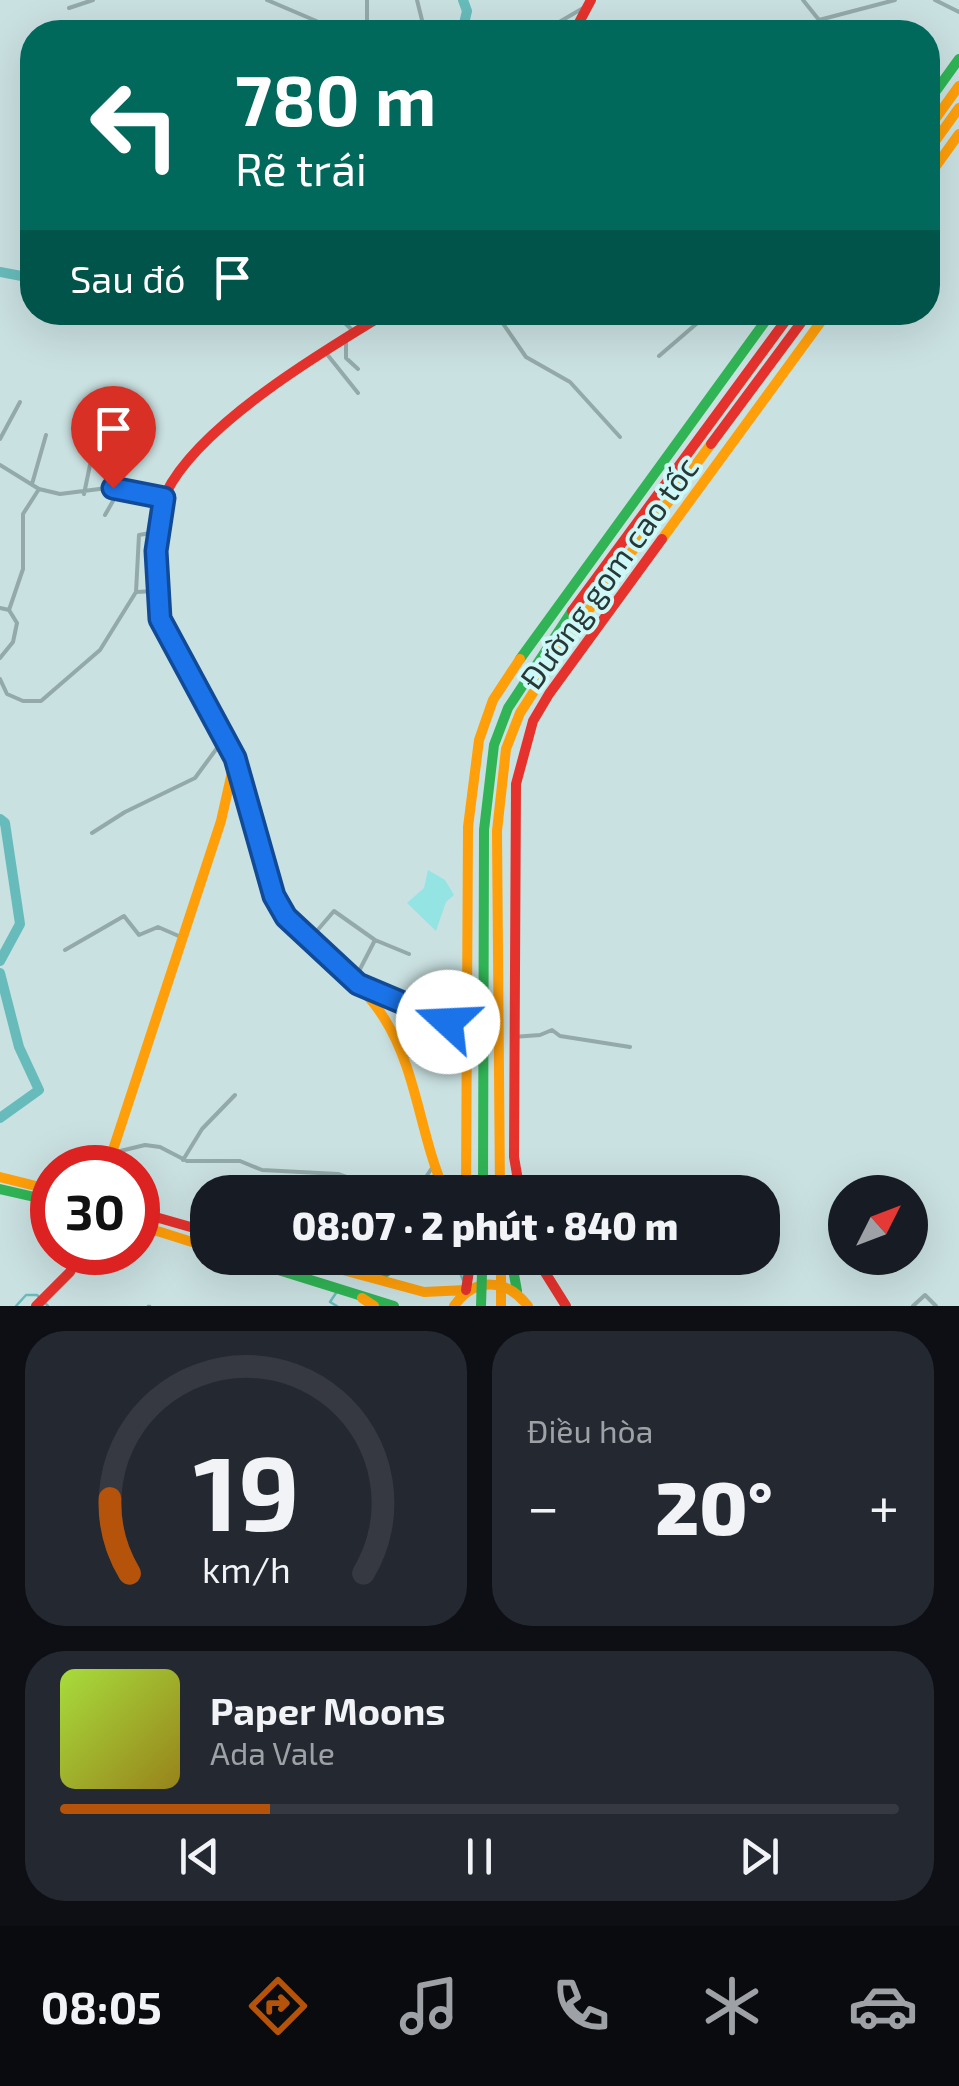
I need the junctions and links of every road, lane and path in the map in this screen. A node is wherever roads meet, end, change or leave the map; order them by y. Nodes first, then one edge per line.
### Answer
1 (93, 0) edge
2 (266, 0) edge
3 (804, 0) edge
4 (895, 0) edge
5 (935, 0) edge
6 (589, 3) edge
7 (68, 8) dead end
8 (959, 12) edge
9 (314, 20) edge
10 (561, 20) edge
11 (959, 59) edge
12 (940, 85) edge
13 (959, 86) edge
14 (959, 108) edge
15 (940, 112) edge
16 (940, 134) edge
17 (959, 134) edge
18 (940, 160) edge
19 (343, 325) edge
20 (369, 325) edge
21 (505, 325) edge
22 (696, 325) edge
23 (762, 325) edge
24 (782, 325) edge
25 (798, 325) edge
26 (818, 325) edge
27 (351, 337) junction
28 (326, 353) junction
29 (660, 356) dead end
30 (358, 370) dead end
31 (358, 393) dead end
32 (20, 402) dead end
33 (46, 435) dead end
34 (620, 437) dead end
35 (0, 439) edge
36 (0, 465) edge
37 (90, 465) dead end
38 (32, 484) junction
39 (120, 486) junction
40 (39, 488) junction
41 (84, 494) junction
42 (164, 498) junction
43 (105, 515) dead end
44 (30, 530) dead end
45 (158, 532) junction
46 (22, 534) junction
47 (136, 592) junction
48 (158, 592) junction
49 (0, 608) edge
50 (9, 610) junction
51 (0, 658) edge
52 (0, 679) edge
53 (223, 740) junction
54 (235, 758) junction
55 (245, 790) junction
56 (230, 791) junction
57 (92, 834) dead end
58 (182, 936) junction
59 (309, 940) junction
60 (374, 940) junction
61 (66, 950) dead end
62 (409, 954) dead end
63 (341, 969) junction
64 (358, 984) junction
65 (468, 1028) junction
66 (513, 1037) junction
67 (630, 1047) dead end
68 (400, 1054) junction
69 (430, 1060) dead end
70 (234, 1095) dead end
71 (114, 1145) edge
72 (160, 1151) edge
73 (183, 1160) junction
74 (432, 1168) junction
75 (341, 1175) edge
76 (427, 1175) edge
77 (436, 1175) edge
78 (466, 1175) edge
79 (480, 1175) edge
80 (502, 1175) edge
81 (517, 1175) edge
82 (0, 1177) edge
83 (30, 1184) edge
84 (0, 1189) edge
85 (30, 1196) edge
86 (160, 1218) edge
87 (190, 1227) edge
88 (160, 1232) edge
89 (190, 1241) edge
90 (67, 1275) edge
91 (294, 1275) edge
92 (363, 1275) edge
93 (469, 1275) edge
94 (482, 1275) edge
95 (501, 1275) edge
96 (514, 1275) edge
97 (547, 1275) edge
98 (466, 1290) junction
99 (517, 1291) junction
100 (352, 1293) junction
101 (40, 1302) edge
102 (528, 1305) edge
103 (374, 1306) edge
104 (394, 1306) edge
105 (454, 1306) edge
106 (482, 1306) edge
107 (501, 1306) edge
108 (566, 1306) edge
109 (913, 1306) edge
110 (936, 1306) edge

1 - 7 street
2 - 9 street
3 - 4 street
5 - 8 street
6 - 10 street
11 - 12 main road
13 - 15 main road
14 - 16 main road
17 - 18 main road
19 - 27 street
20 - 27 main road
21 - 34 street
22 - 29 street
23 - 65 main road, Đường gom cao tốc
24 - 79 main road
25 - 80 main road
26 - 66 main road, Đường gom cao tốc
27 - 28 main road
27 - 30 street
28 - 31 street
28 - 42 main road
32 - 35 street
33 - 38 street
36 - 38 street
37 - 41 street
38 - 40 street
39 - 41 street
39 - 42 street
39 - 43 street
40 - 41 street
40 - 46 street
42 - 45 main road
44 - 46 street
45 - 47 street
45 - 48 main road
46 - 50 street
47 - 48 street
47 - 52 street
48 - 53 main road
49 - 50 street
50 - 51 street
53 - 54 main road
53 - 57 street
54 - 55 main road
54 - 56 main road
55 - 56 main road
55 - 59 main road
56 - 58 main road
58 - 61 street
58 - 71 main road
59 - 60 street
59 - 63 main road
60 - 62 street
60 - 63 street
63 - 64 main road
64 - 65 street
64 - 68 main road
65 - 78 main road, Đường gom cao tốc
66 - 67 street
66 - 81 main road, Đường gom cao tốc
68 - 69 street
68 - 74 main road
70 - 73 street
72 - 73 street
73 - 75 street
74 - 76 street
74 - 77 main road
82 - 83 main road
84 - 85 main road
86 - 87 main road
88 - 89 main road
90 - 101 main road
91 - 100 main road
92 - 98 main road
93 - 98 main road
94 - 106 main road, bridge
95 - 107 main road, bridge
96 - 99 main road
97 - 108 main road
98 - 99 main road
98 - 105 main road
99 - 102 main road
100 - 103 main road
100 - 104 main road
109 - 110 street

